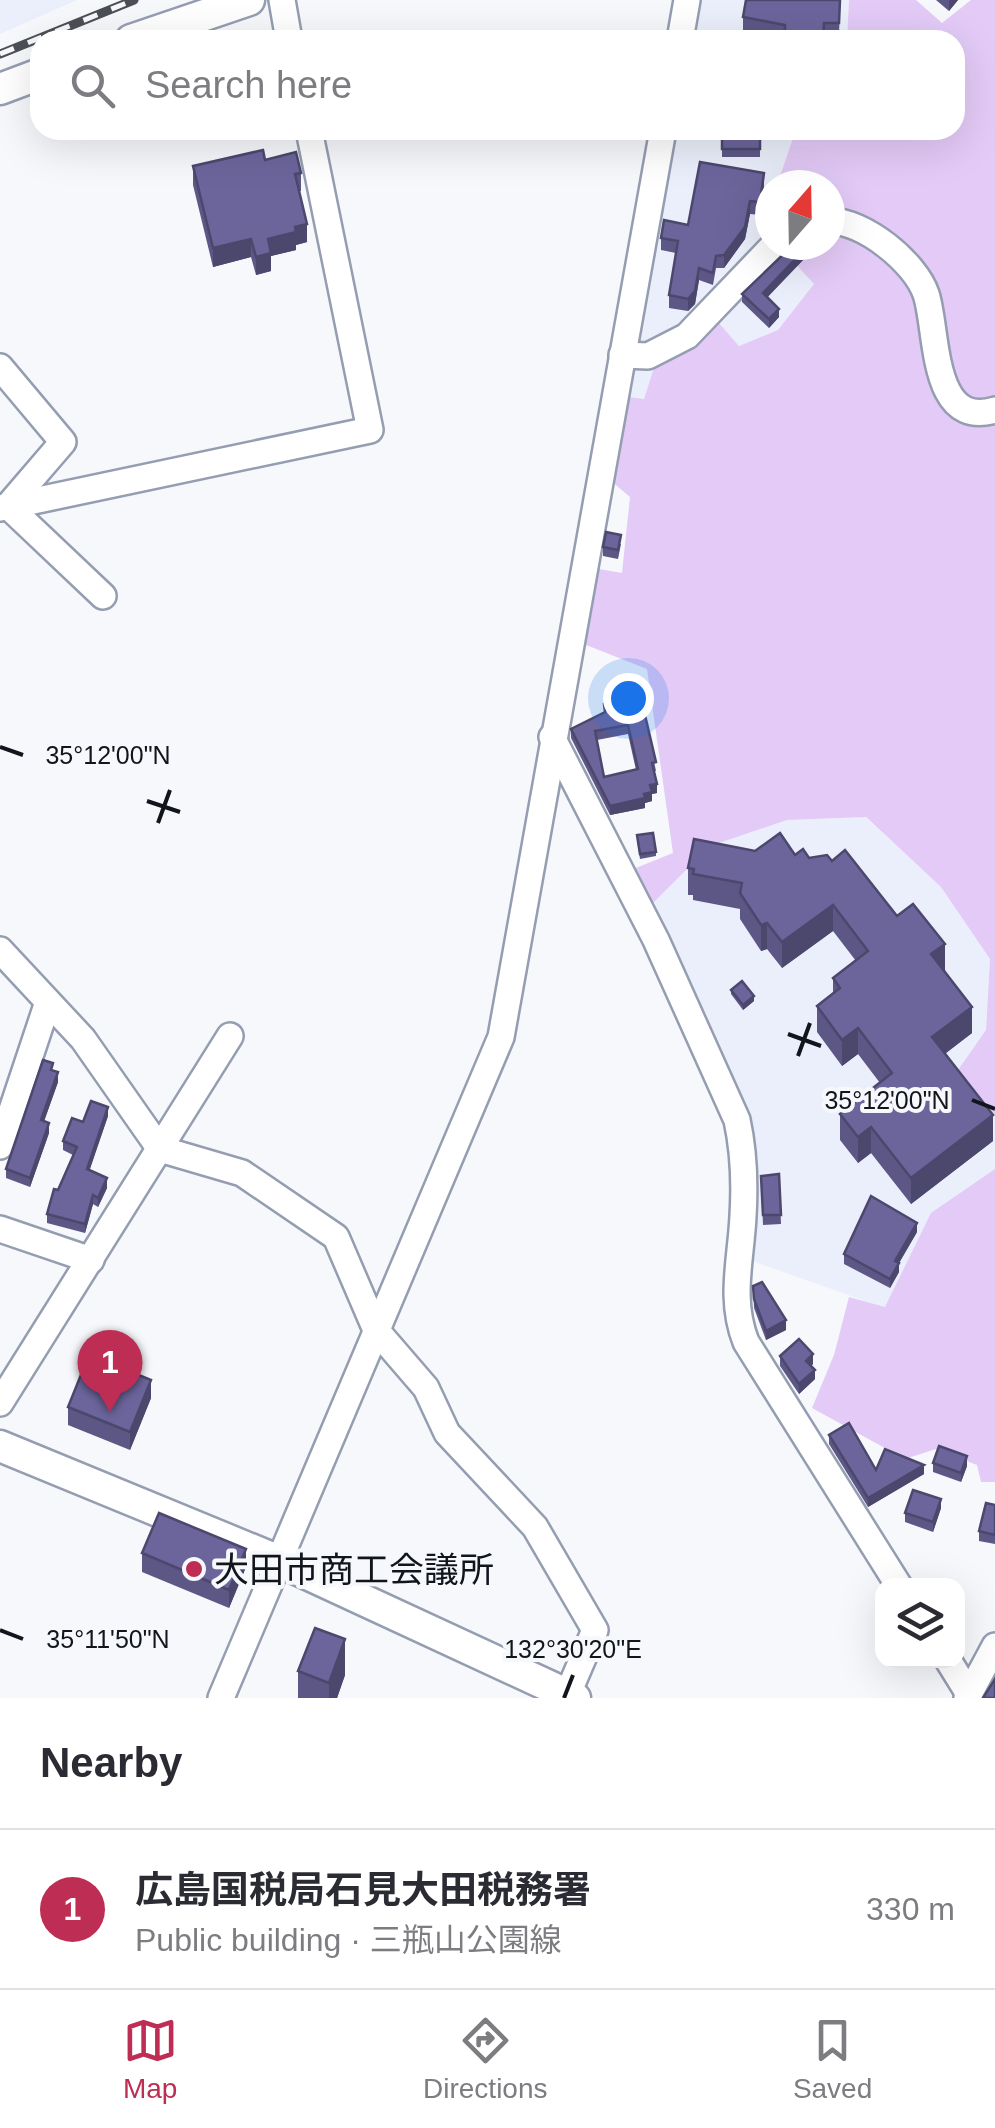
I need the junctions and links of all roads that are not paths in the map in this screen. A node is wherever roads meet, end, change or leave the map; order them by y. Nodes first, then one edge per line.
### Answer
1 (249, 0) edge
2 (282, 0) edge
3 (687, 0) edge
4 (160, 30) edge
5 (287, 30) edge
6 (682, 30) edge
7 (30, 78) edge
8 (0, 88) edge
9 (311, 140) edge
10 (662, 140) edge
11 (845, 225) edge
12 (760, 260) edge
13 (622, 355) junction
14 (0, 367) edge
15 (995, 410) edge
16 (4, 507) edge
17 (103, 596) dead end
18 (552, 737) junction
19 (0, 950) edge
20 (48, 1002) junction
21 (230, 1036) dead end
22 (0, 1146) edge
23 (160, 1148) junction
24 (0, 1229) edge
25 (91, 1260) junction
26 (376, 1330) junction
27 (0, 1402) edge
28 (0, 1446) edge
29 (277, 1560) junction
30 (895, 1578) edge
31 (995, 1646) edge
32 (952, 1668) edge
33 (968, 1696) edge
34 (570, 1697) edge
35 (221, 1698) edge

1 - 4 main road
2 - 5 street
3 - 6 street
7 - 8 main road
9 - 16 street
10 - 13 street
11 - 15 street
12 - 13 street
13 - 18 street
14 - 16 street
16 - 17 street
18 - 26 street
18 - 30 street
19 - 20 street
20 - 22 street
20 - 23 street
21 - 23 street
23 - 25 street
23 - 26 street
24 - 25 street
25 - 27 street
26 - 29 street
26 - 34 street
28 - 29 main road
29 - 34 main road
29 - 35 street
31 - 33 street
32 - 33 street

